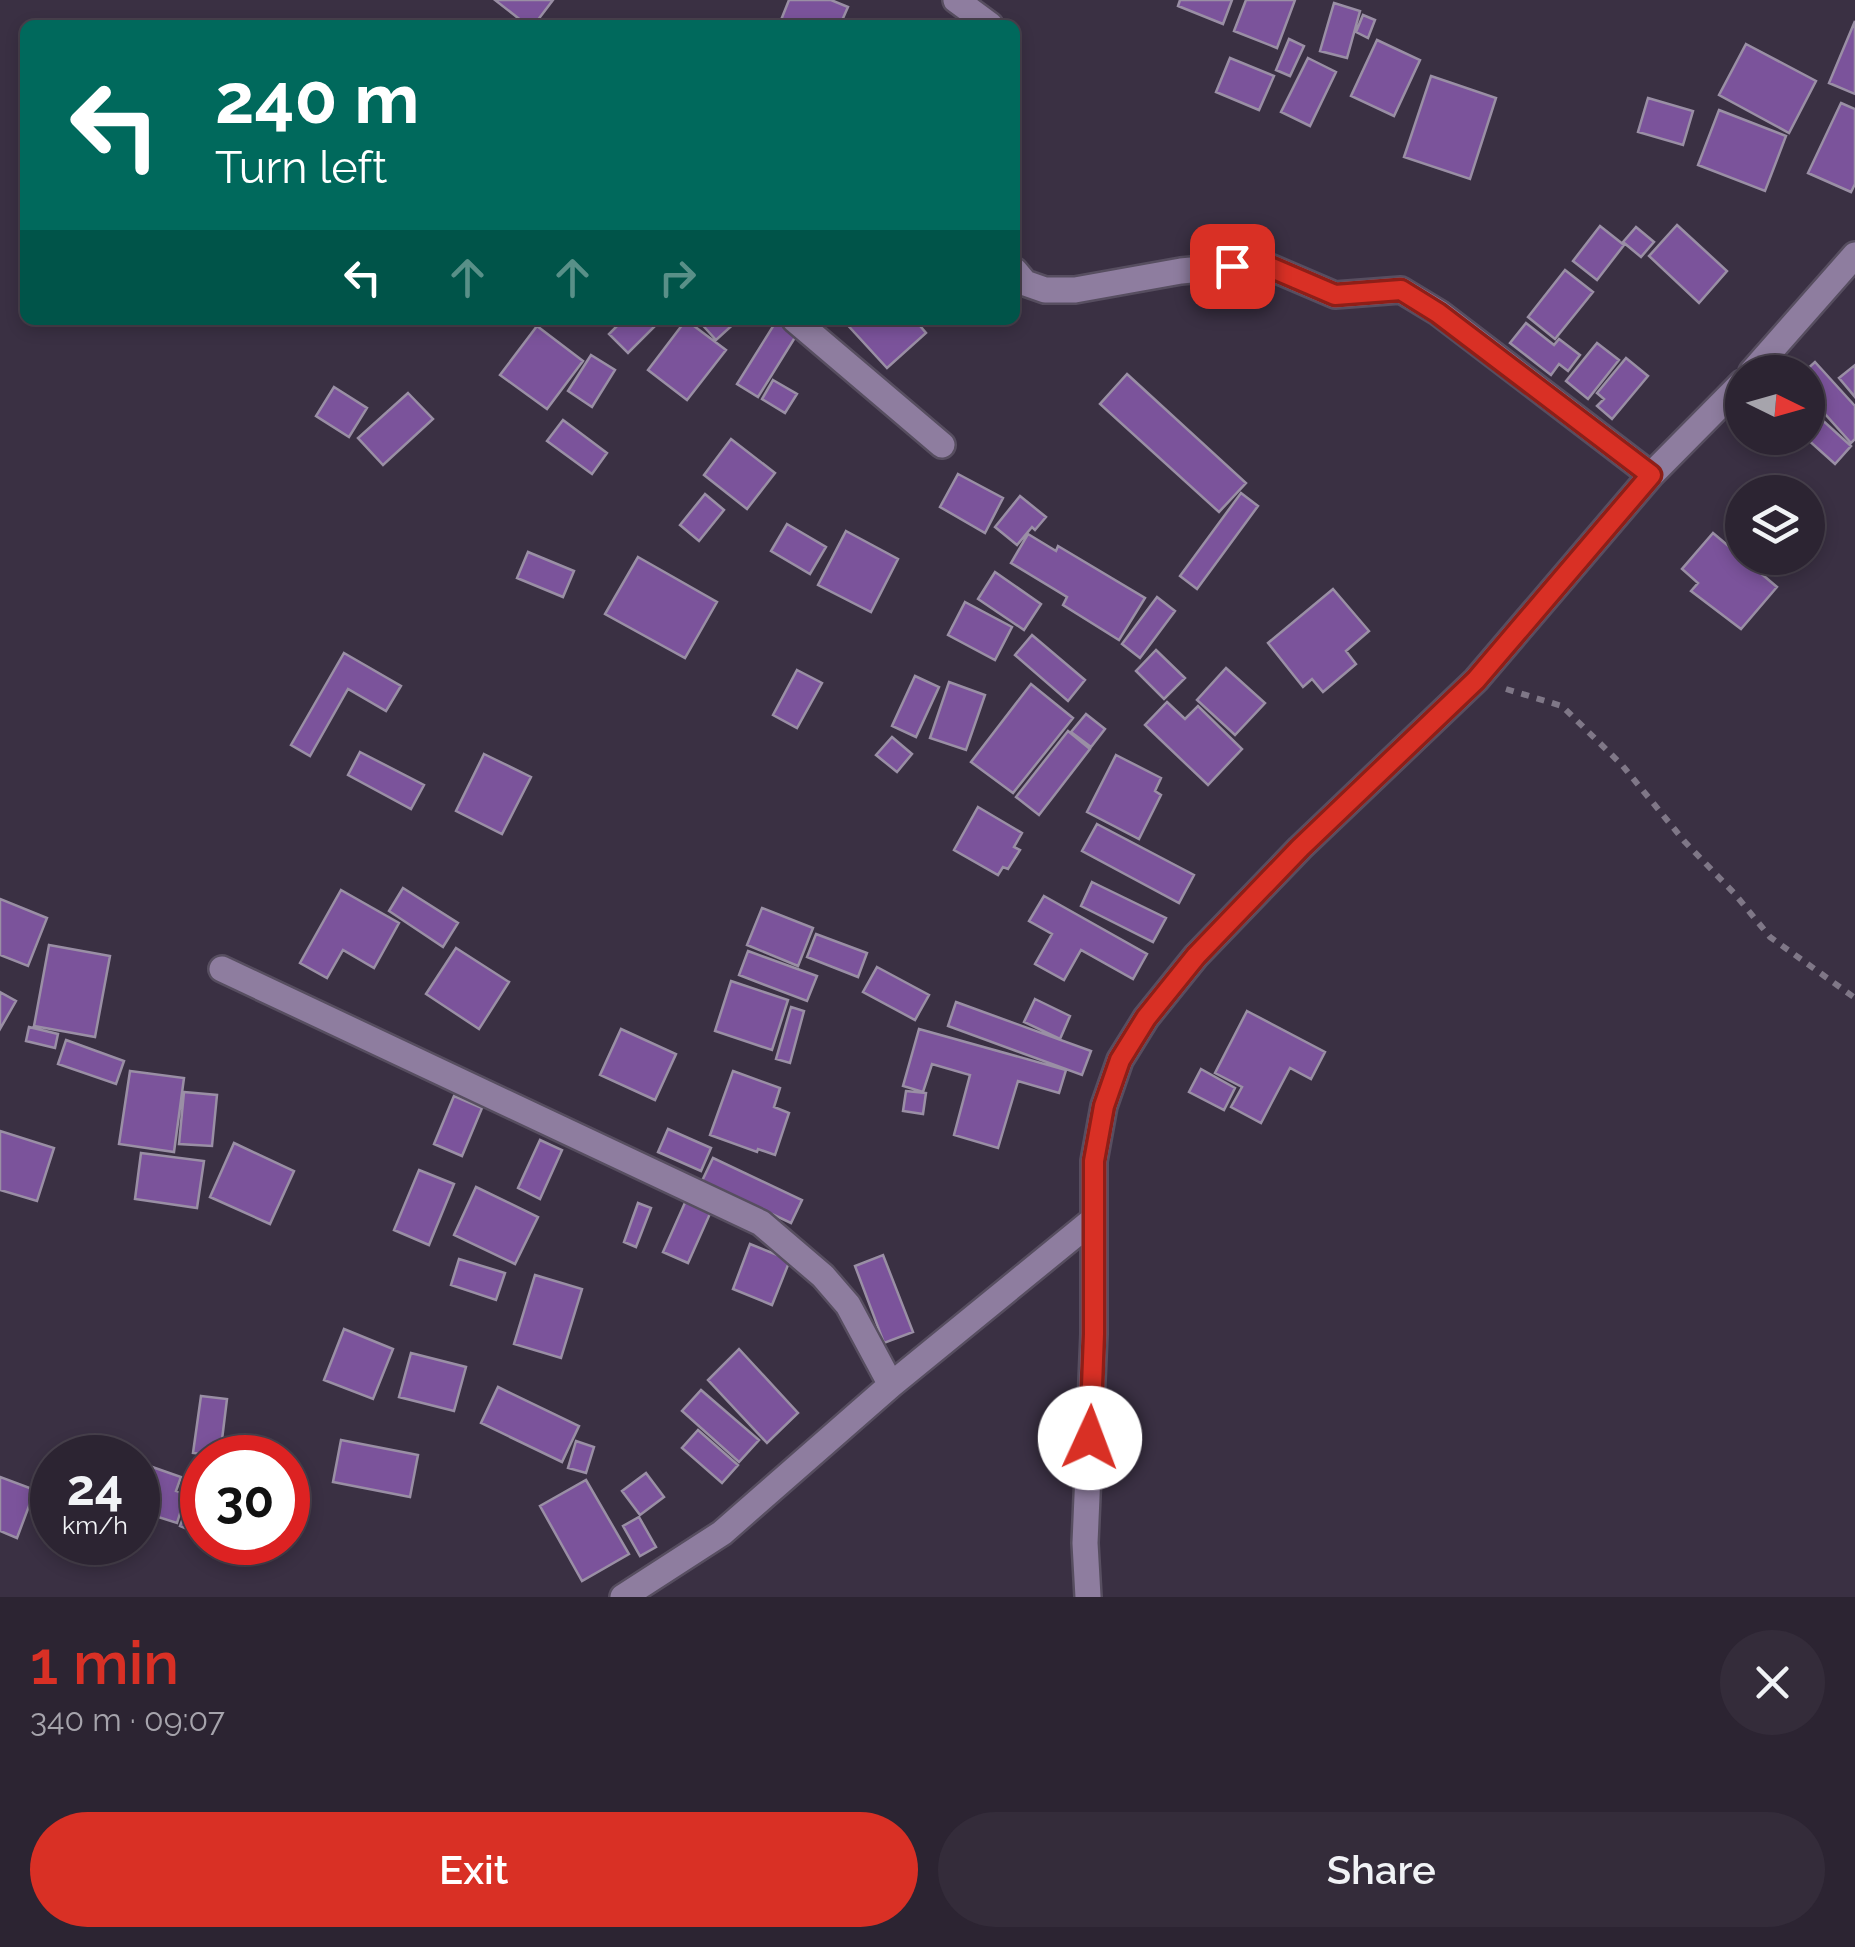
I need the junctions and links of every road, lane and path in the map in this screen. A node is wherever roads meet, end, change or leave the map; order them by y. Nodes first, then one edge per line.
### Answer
1 (956, 0) edge
2 (983, 20) edge
3 (1855, 255) edge
4 (1020, 277) edge
5 (801, 325) edge
6 (1767, 355) edge
7 (1725, 399) edge
8 (942, 444) dead end
9 (1651, 475) junction
10 (1476, 680) junction
11 (222, 969) dead end
12 (1855, 998) edge
13 (1093, 1220) junction
14 (891, 1385) junction
15 (623, 1597) edge
16 (1088, 1597) edge

1 - 2 street
3 - 6 street
4 - 9 street
5 - 8 street
7 - 9 street
9 - 10 street
10 - 12 path
10 - 13 street
11 - 14 street
13 - 14 street
13 - 16 street
14 - 15 street

